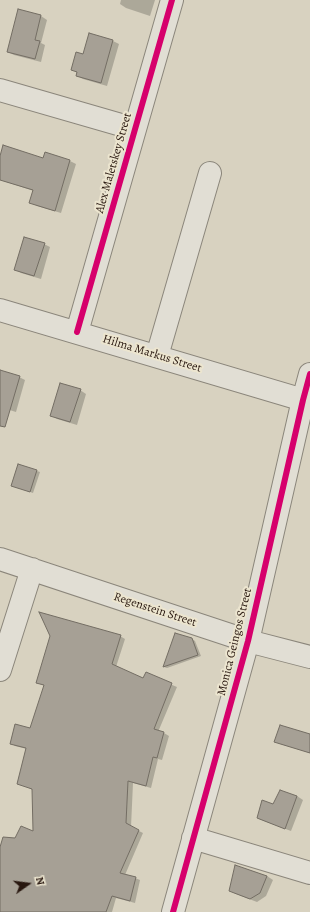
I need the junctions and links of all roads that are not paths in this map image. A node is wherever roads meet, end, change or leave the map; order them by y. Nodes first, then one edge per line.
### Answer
1 (172, 0) edge
2 (0, 90) edge
3 (135, 129) junction
4 (210, 173) dead end
5 (0, 310) edge
6 (77, 332) junction
7 (157, 356) junction
8 (310, 374) edge
9 (307, 401) edge
10 (0, 559) edge
11 (32, 569) junction
12 (248, 641) junction
13 (310, 657) edge
14 (0, 670) edge
15 (193, 838) junction
16 (310, 873) edge
17 (173, 912) edge

1 - 3 street, Alex Maletskey Street
2 - 3 street
3 - 6 street, Alex Maletskey Street
4 - 7 street
5 - 6 street, Hilma Markus Street
6 - 7 street, Hilma Markus Street
7 - 9 street, Hilma Markus Street
8 - 9 street, Monica Geingos Street
9 - 12 street, Monica Geingos Street
10 - 11 street, Regenstein Street
11 - 12 street, Regenstein Street
11 - 14 street
12 - 13 street, Regenstein Street
12 - 15 street, Monica Geingos Street
15 - 16 street
15 - 17 street, Monica Geingos Street

